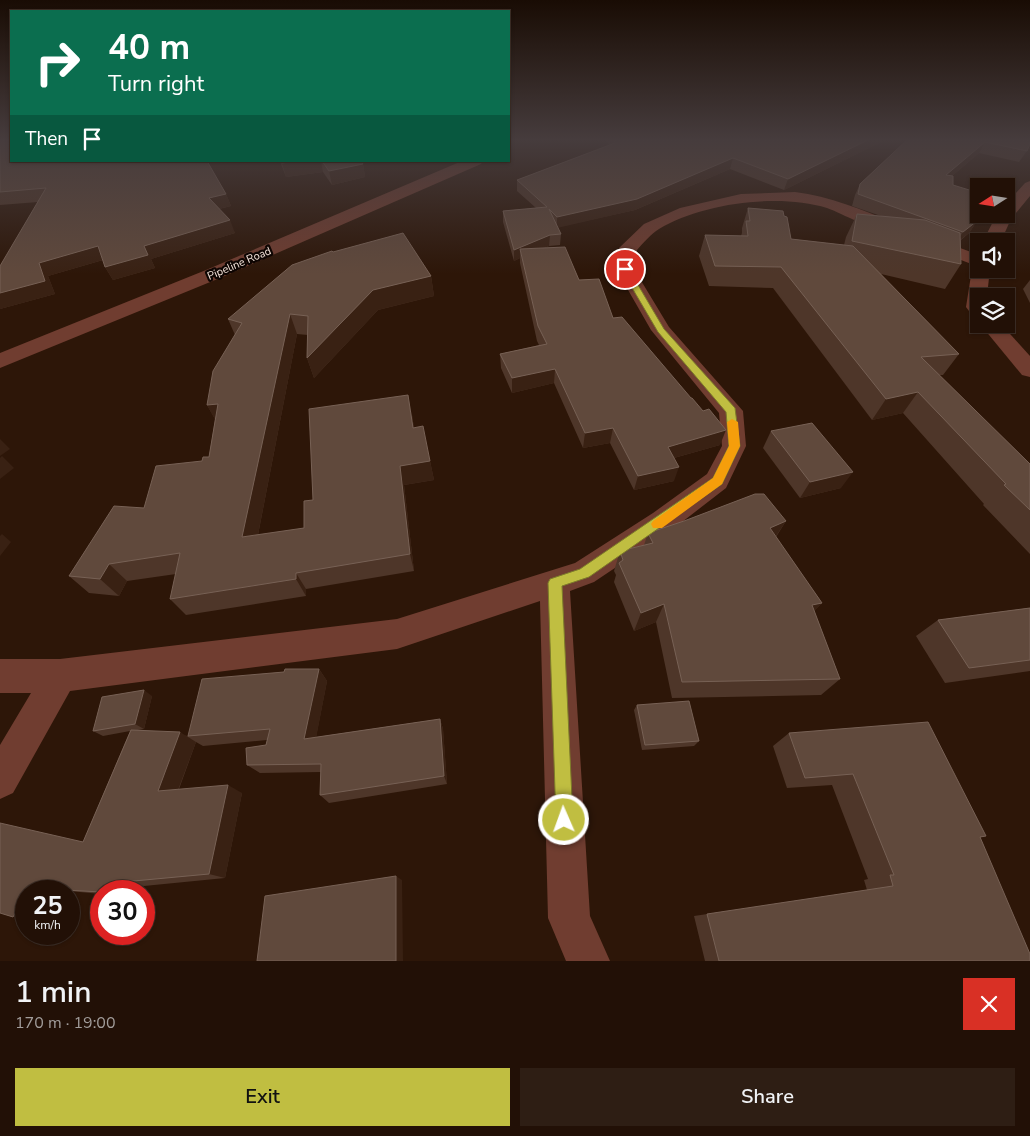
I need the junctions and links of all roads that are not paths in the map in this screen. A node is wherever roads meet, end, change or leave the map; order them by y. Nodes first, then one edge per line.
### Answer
1 (423, 184) edge
2 (1030, 186) edge
3 (996, 233) edge
4 (970, 258) edge
5 (998, 333) edge
6 (0, 361) edge
7 (1030, 370) edge
8 (555, 583) junction
9 (0, 676) edge
10 (60, 676) junction
11 (0, 780) edge
12 (588, 961) edge

1 - 6 street, Pipeline Road
2 - 3 street
4 - 8 street
5 - 7 street
8 - 10 street
8 - 12 street
9 - 10 street
10 - 11 street

